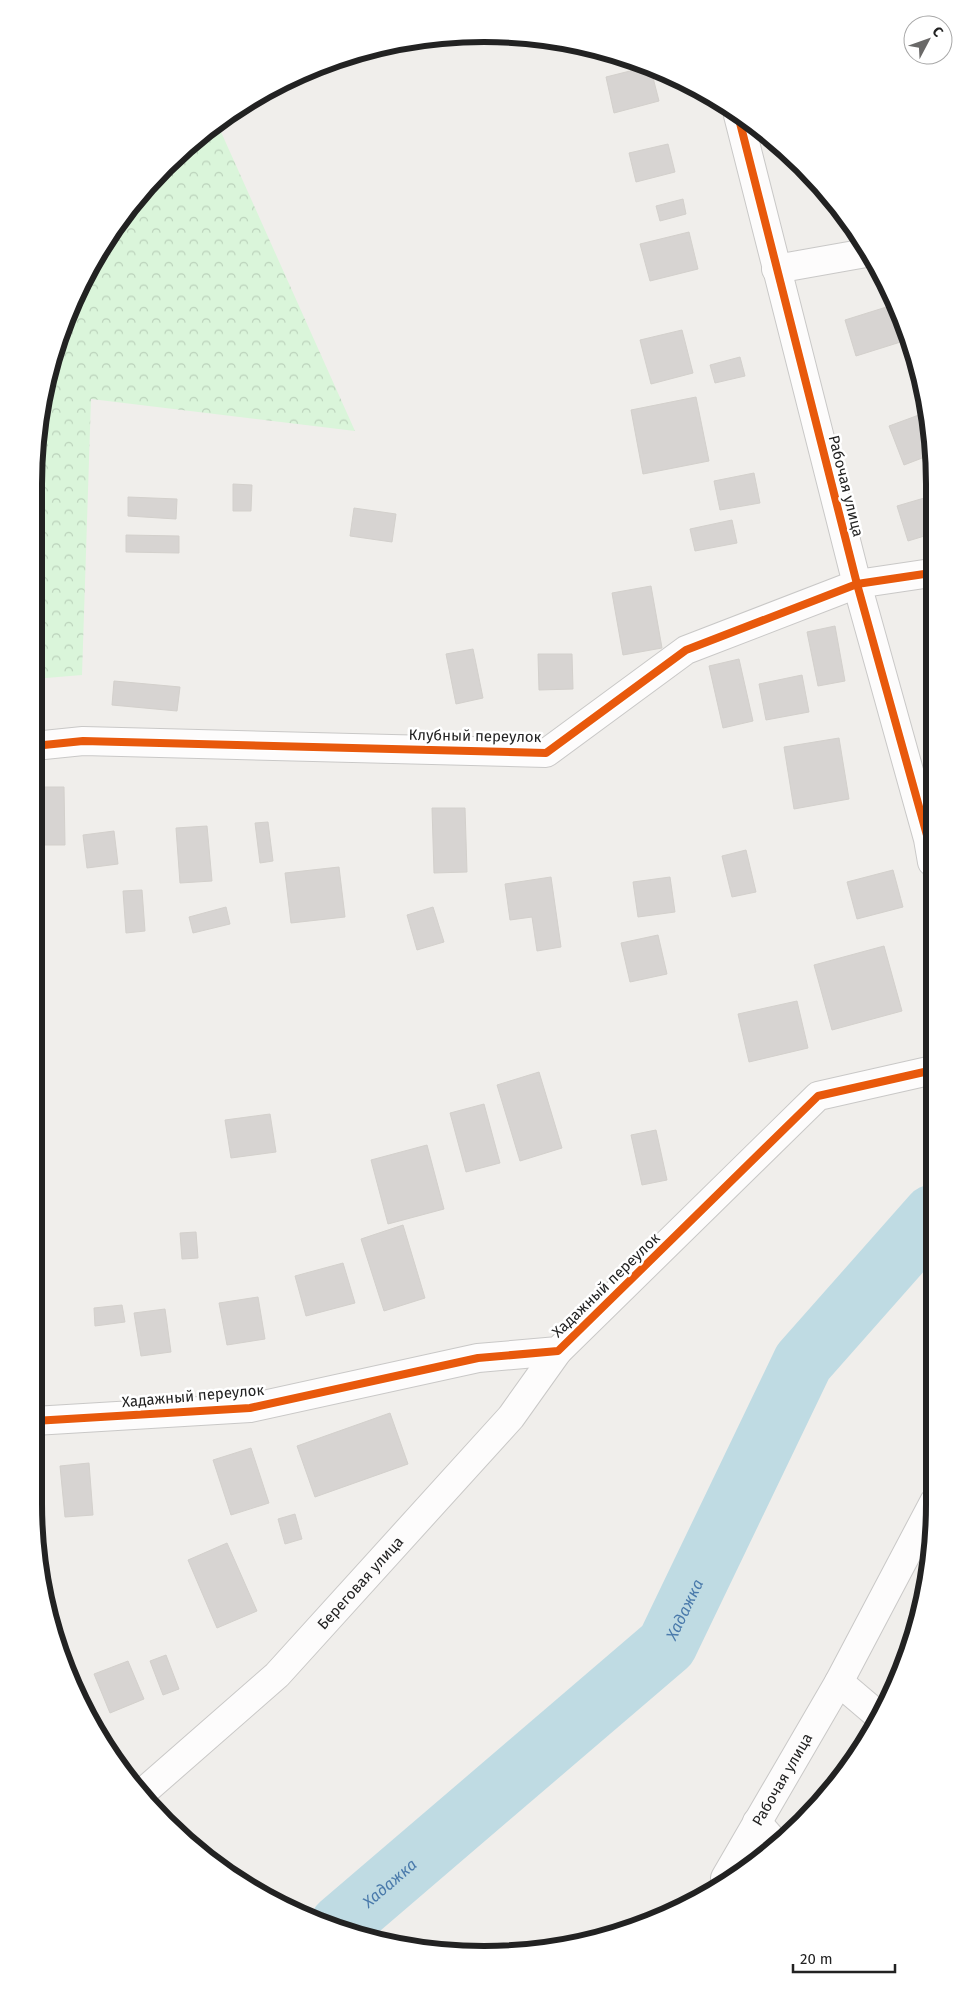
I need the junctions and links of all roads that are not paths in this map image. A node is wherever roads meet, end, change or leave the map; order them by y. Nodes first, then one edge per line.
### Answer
1 (741, 125) edge
2 (860, 254) edge
3 (776, 269) junction
4 (925, 574) edge
5 (857, 584) junction
6 (43, 745) edge
7 (925, 828) edge
8 (925, 1072) edge
9 (558, 1351) junction
10 (43, 1420) edge
11 (925, 1519) edge
12 (839, 1682) junction
13 (874, 1712) edge
14 (146, 1789) edge
15 (757, 1822) junction
16 (772, 1839) edge
17 (730, 1872) edge

1 - 3 street, Рабочая улица
2 - 3 street
3 - 5 street, Рабочая улица
4 - 5 street, Клубный переулок
5 - 6 street, Клубный переулок
5 - 7 street, Рабочая улица
8 - 9 street, Хадажный переулок
9 - 10 street, Хадажный переулок
9 - 14 street, Береговая улица
11 - 12 street, Рабочая улица
12 - 13 street
12 - 15 street, Рабочая улица
15 - 16 street
15 - 17 street, Рабочая улица

